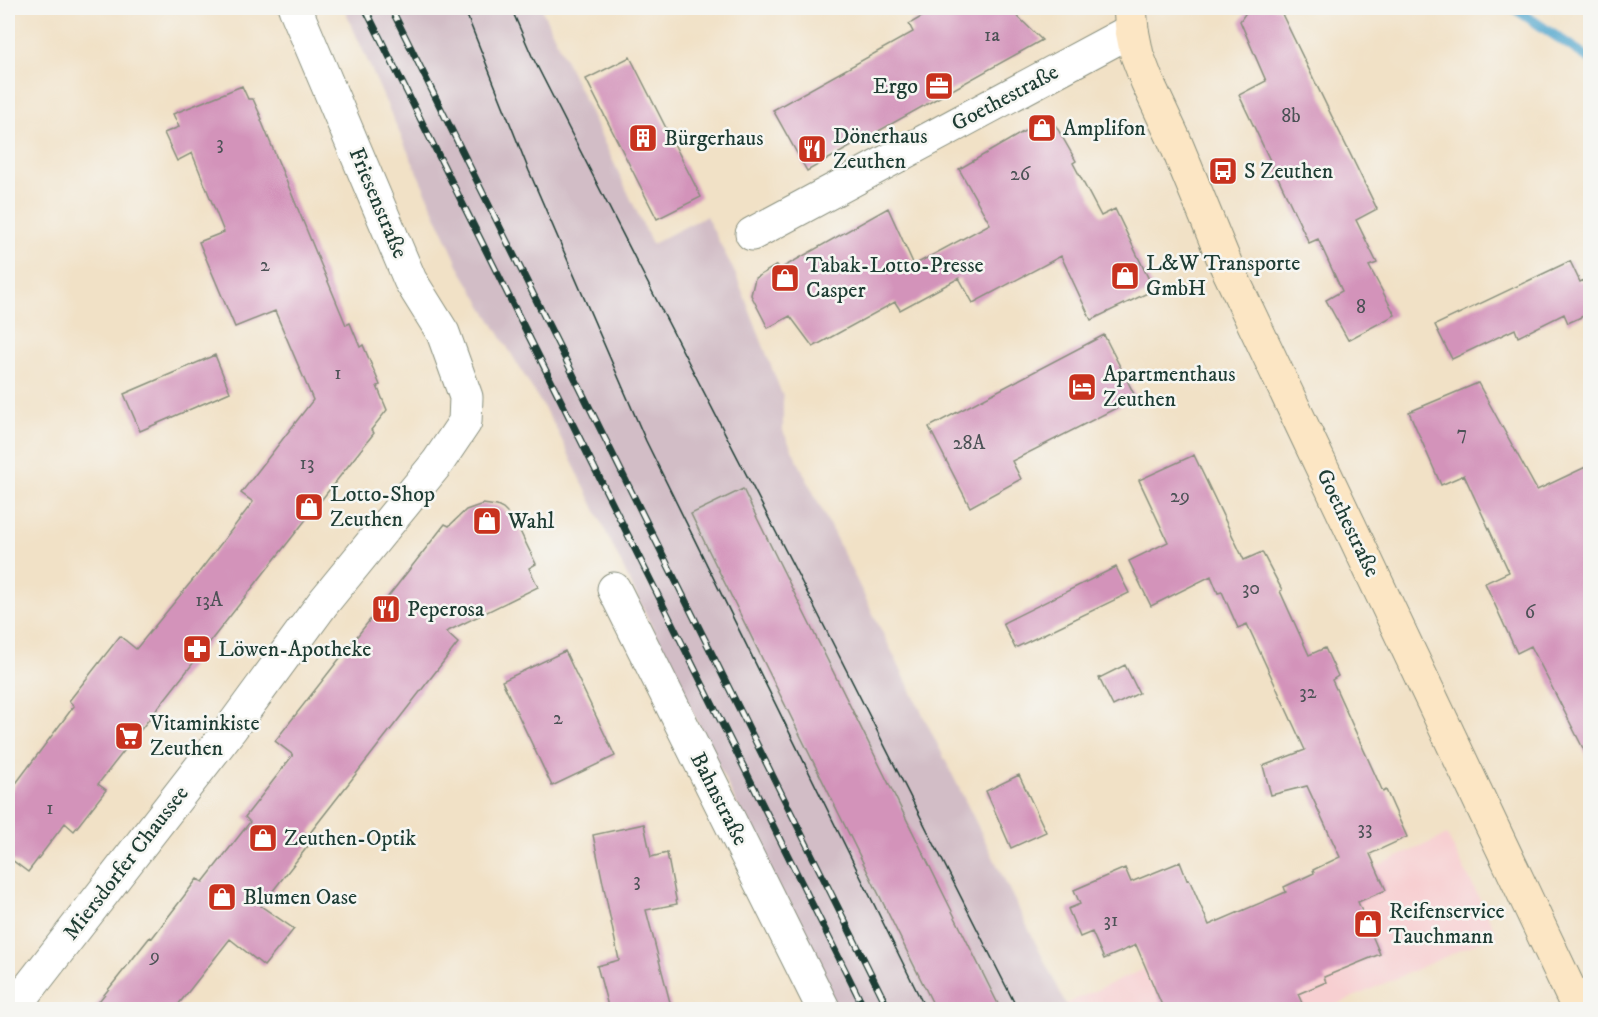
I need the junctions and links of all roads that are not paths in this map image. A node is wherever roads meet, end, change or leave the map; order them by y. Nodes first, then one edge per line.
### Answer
1 (295, 8) edge
2 (1131, 19) edge
3 (752, 234) dead end
4 (466, 397) joint
5 (614, 589) dead end
6 (15, 995) edge
7 (824, 1010) edge
8 (1579, 1010) edge

1 - 4 street, Friesenstraße
2 - 3 street, Goethestraße
2 - 8 main road, Goethestraße
4 - 6 street, Miersdorfer Chaussee
5 - 7 street, Bahnstraße

